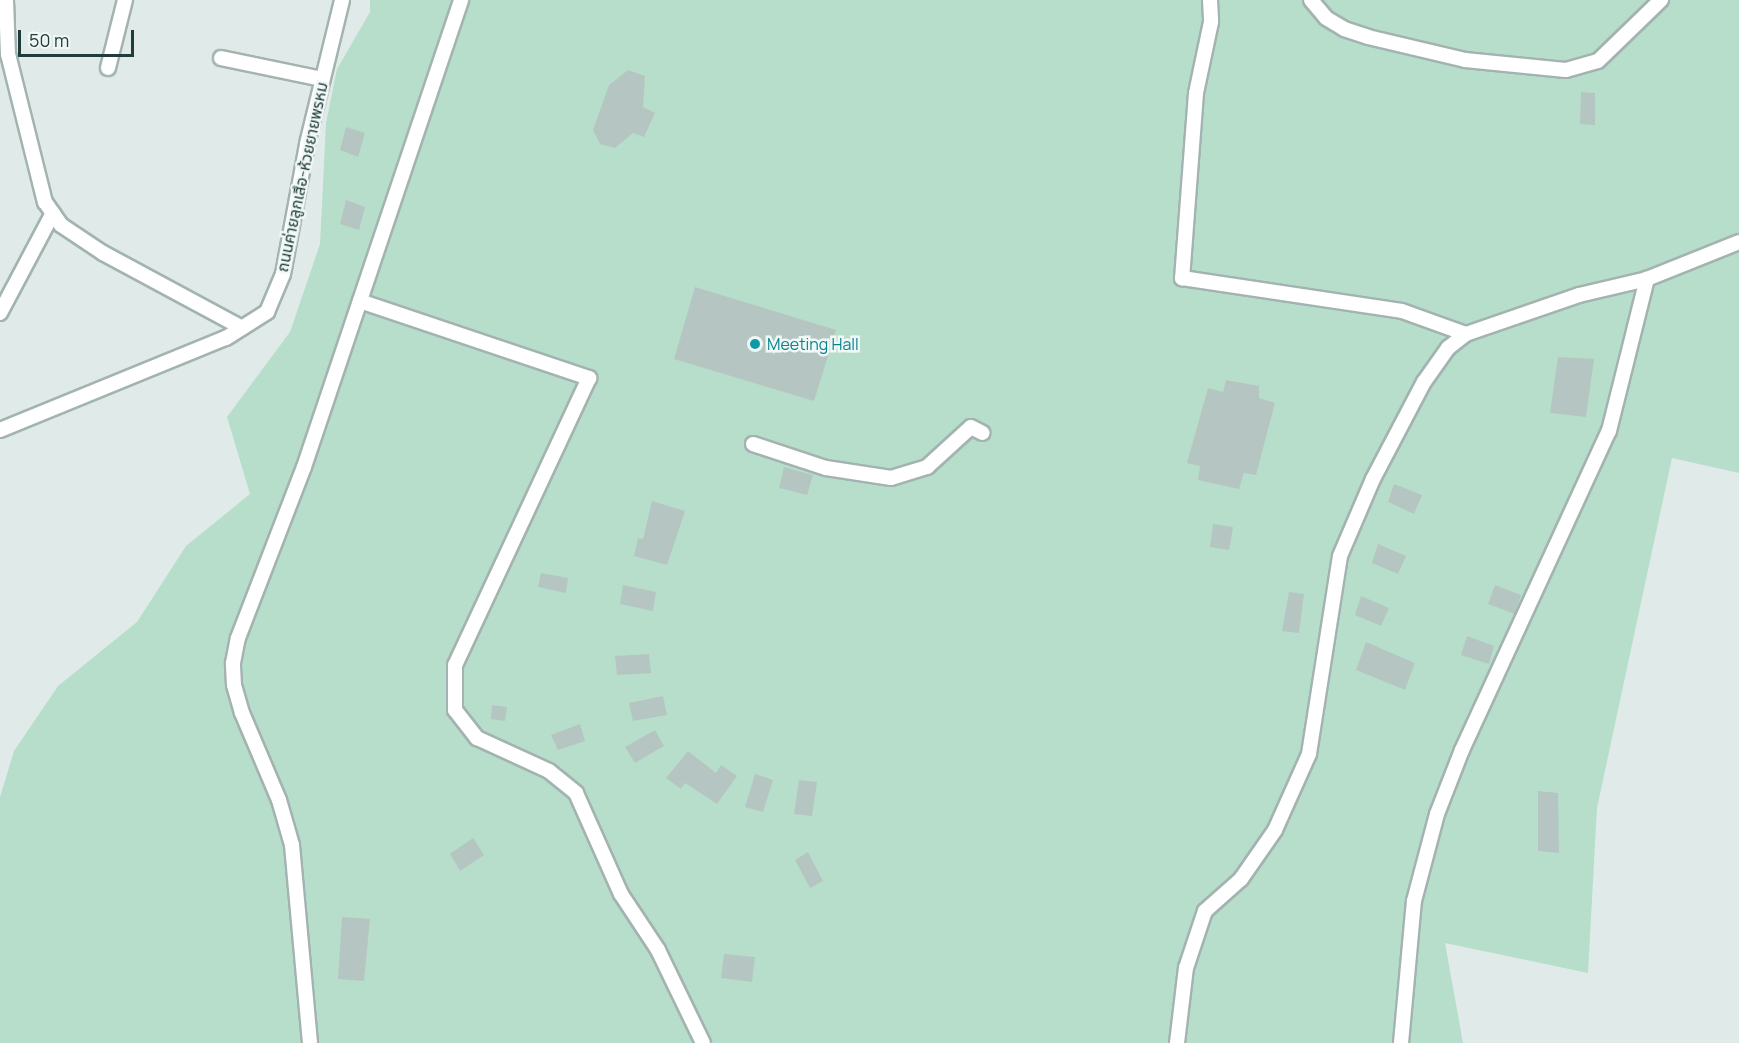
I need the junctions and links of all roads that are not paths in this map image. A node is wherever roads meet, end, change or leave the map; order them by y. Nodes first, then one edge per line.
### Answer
1 (6, 0) edge
2 (125, 0) edge
3 (342, 0) edge
4 (461, 0) edge
5 (1210, 0) edge
6 (1311, 0) edge
7 (1661, 0) edge
8 (221, 58) dead end
9 (108, 68) dead end
10 (322, 79) junction
11 (53, 213) junction
12 (1739, 242) edge
13 (1647, 279) junction
14 (360, 301) junction
15 (0, 313) edge
16 (242, 328) junction
17 (1466, 334) junction
18 (0, 430) edge
19 (983, 433) dead end
20 (753, 444) dead end
21 (310, 1043) edge
22 (703, 1043) edge
23 (1177, 1043) edge
24 (1401, 1043) edge

1 - 11 street
2 - 9 street
3 - 10 street, ถนนค่ายลูกเสึอ-ห้วยยายพรหม
4 - 14 street
5 - 17 street
6 - 7 street
8 - 10 street
10 - 16 street, ถนนค่ายลูกเสึอ-ห้วยยายพรหม
11 - 15 street
11 - 16 street
12 - 13 street
13 - 17 street
13 - 24 street
14 - 21 street
14 - 22 street
16 - 18 street, ถนนค่ายลูกเสึอ-ห้วยยายพรหม
17 - 23 street
19 - 20 street

